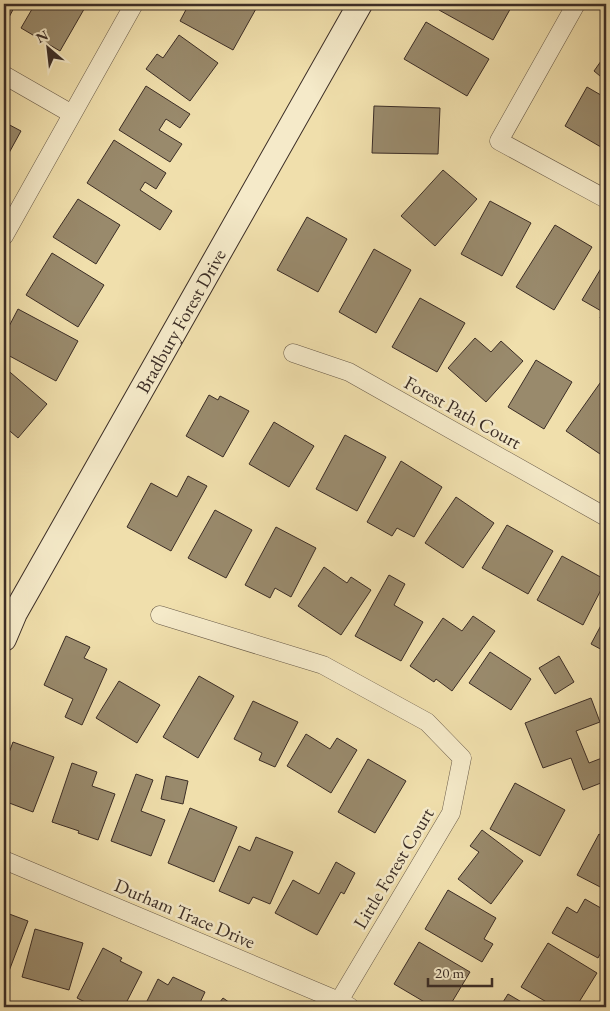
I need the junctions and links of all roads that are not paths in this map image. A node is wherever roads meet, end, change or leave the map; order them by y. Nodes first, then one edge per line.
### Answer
1 (134, 4) edge
2 (360, 4) edge
3 (576, 4) edge
4 (4, 75) edge
5 (72, 114) junction
6 (606, 199) edge
7 (4, 236) edge
8 (293, 353) dead end
9 (606, 517) edge
10 (9, 610) edge
11 (160, 614) dead end
12 (4, 639) edge
13 (4, 860) edge
14 (344, 1004) edge

1 - 5 street
2 - 10 street, Bradbury Forest Drive
3 - 6 street
4 - 5 street
5 - 7 street
8 - 9 street, Forest Path Court
10 - 12 street, Bradbury Forest Drive
11 - 14 street, Little Forest Court
13 - 14 street, Durham Trace Drive

